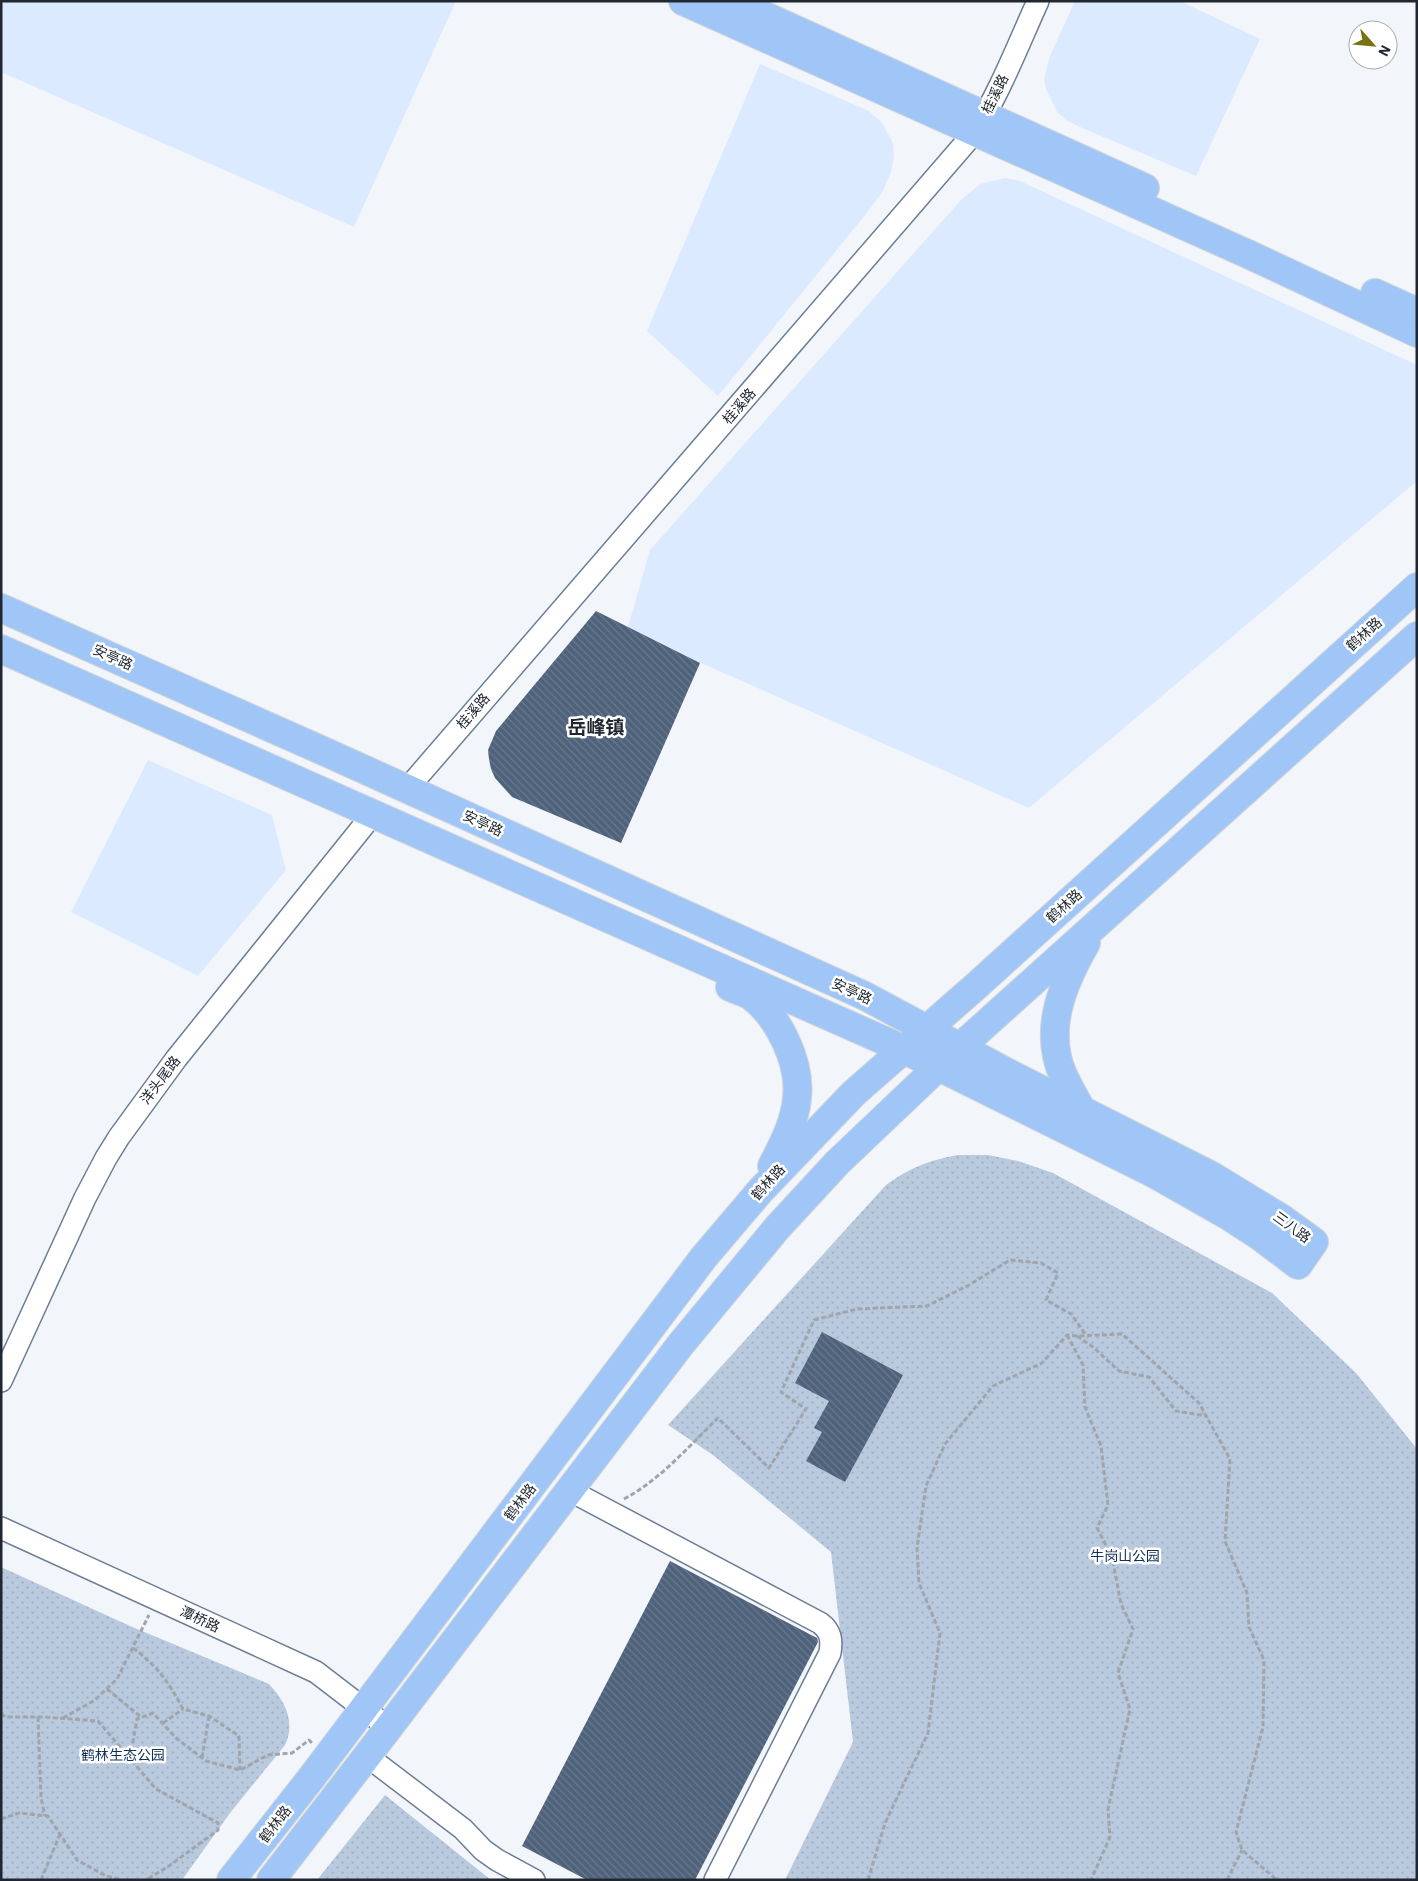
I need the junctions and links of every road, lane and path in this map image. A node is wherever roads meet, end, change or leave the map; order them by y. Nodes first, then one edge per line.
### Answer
1 (683, 1) edge
2 (732, 1) edge
3 (1038, 1) edge
4 (979, 124) junction
5 (1417, 312) edge
6 (1417, 333) edge
7 (1417, 587) edge
8 (1, 608) edge
9 (1417, 636) edge
10 (1, 649) edge
11 (407, 789) junction
12 (373, 814) junction
13 (592, 910) junction
14 (1099, 922) junction
15 (927, 1028) junction
16 (960, 1047) junction
17 (903, 1049) junction
18 (938, 1067) junction
19 (1081, 1109) junction
20 (761, 1190) junction
21 (1067, 1335) junction
22 (1086, 1335) junction
23 (1077, 1336) junction
24 (1, 1381) edge
25 (1207, 1417) junction
26 (569, 1490) junction
27 (606, 1509) junction
28 (1, 1528) edge
29 (154, 1598) junction
30 (133, 1648) junction
31 (107, 1689) junction
32 (183, 1709) junction
33 (363, 1709) junction
34 (1, 1714) edge
35 (209, 1716) junction
36 (38, 1717) junction
37 (62, 1718) junction
38 (141, 1718) junction
39 (163, 1723) junction
40 (389, 1728) junction
41 (329, 1754) junction
42 (367, 1756) junction
43 (130, 1758) junction
44 (202, 1758) junction
45 (240, 1770) junction
46 (45, 1816) junction
47 (1, 1819) edge
48 (60, 1834) junction
49 (1242, 1850) junction
50 (41, 1880) edge
51 (122, 1880) edge
52 (146, 1880) edge
53 (231, 1880) edge
54 (271, 1880) edge
55 (534, 1880) edge
56 (715, 1880) edge
57 (868, 1880) edge
58 (1091, 1880) edge
59 (1227, 1880) edge
60 (1277, 1880) edge

1 - 4 main road
2 - 4 main road
3 - 4 street, 桂溪路
4 - 5 main road
4 - 6 main road
4 - 11 street, 桂溪路
7 - 15 main road, 鹤林路
8 - 11 main road, 安亭路
9 - 14 main road
10 - 12 main road
11 - 15 main road, 安亭路
12 - 13 main road
12 - 24 street, 洋头尾路
13 - 17 main road
13 - 20 main road
14 - 16 main road
14 - 19 main road
15 - 16 main road, 安亭路
15 - 17 main road, 鹤林路
16 - 18 main road
16 - 19 main road, 三八路
17 - 18 main road
17 - 20 main road, 鹤林路
18 - 19 main road, 三八路
18 - 26 main road
20 - 33 main road, 鹤林路
21 - 23 path
21 - 57 path
21 - 58 path
22 - 23 path
22 - 25 path
22 - 27 path
23 - 25 path
25 - 49 path
26 - 27 street
26 - 40 main road
27 - 56 street
28 - 29 street, 潭桥路
29 - 30 path
29 - 33 street, 潭桥路
30 - 31 path
30 - 32 path
31 - 37 path
31 - 38 path
32 - 35 path
32 - 39 path
33 - 40 street, 潭桥路
33 - 41 main road, 鹤林路
34 - 36 path
35 - 44 path
35 - 45 path
36 - 37 path
36 - 46 path
37 - 43 path
38 - 39 path
38 - 43 path
39 - 44 path
40 - 42 main road
41 - 45 path
41 - 53 main road, 鹤林路
42 - 54 main road
42 - 55 street
43 - 52 path
44 - 45 path
46 - 47 path
46 - 48 path
48 - 50 path
48 - 51 path
49 - 59 path
49 - 60 path

